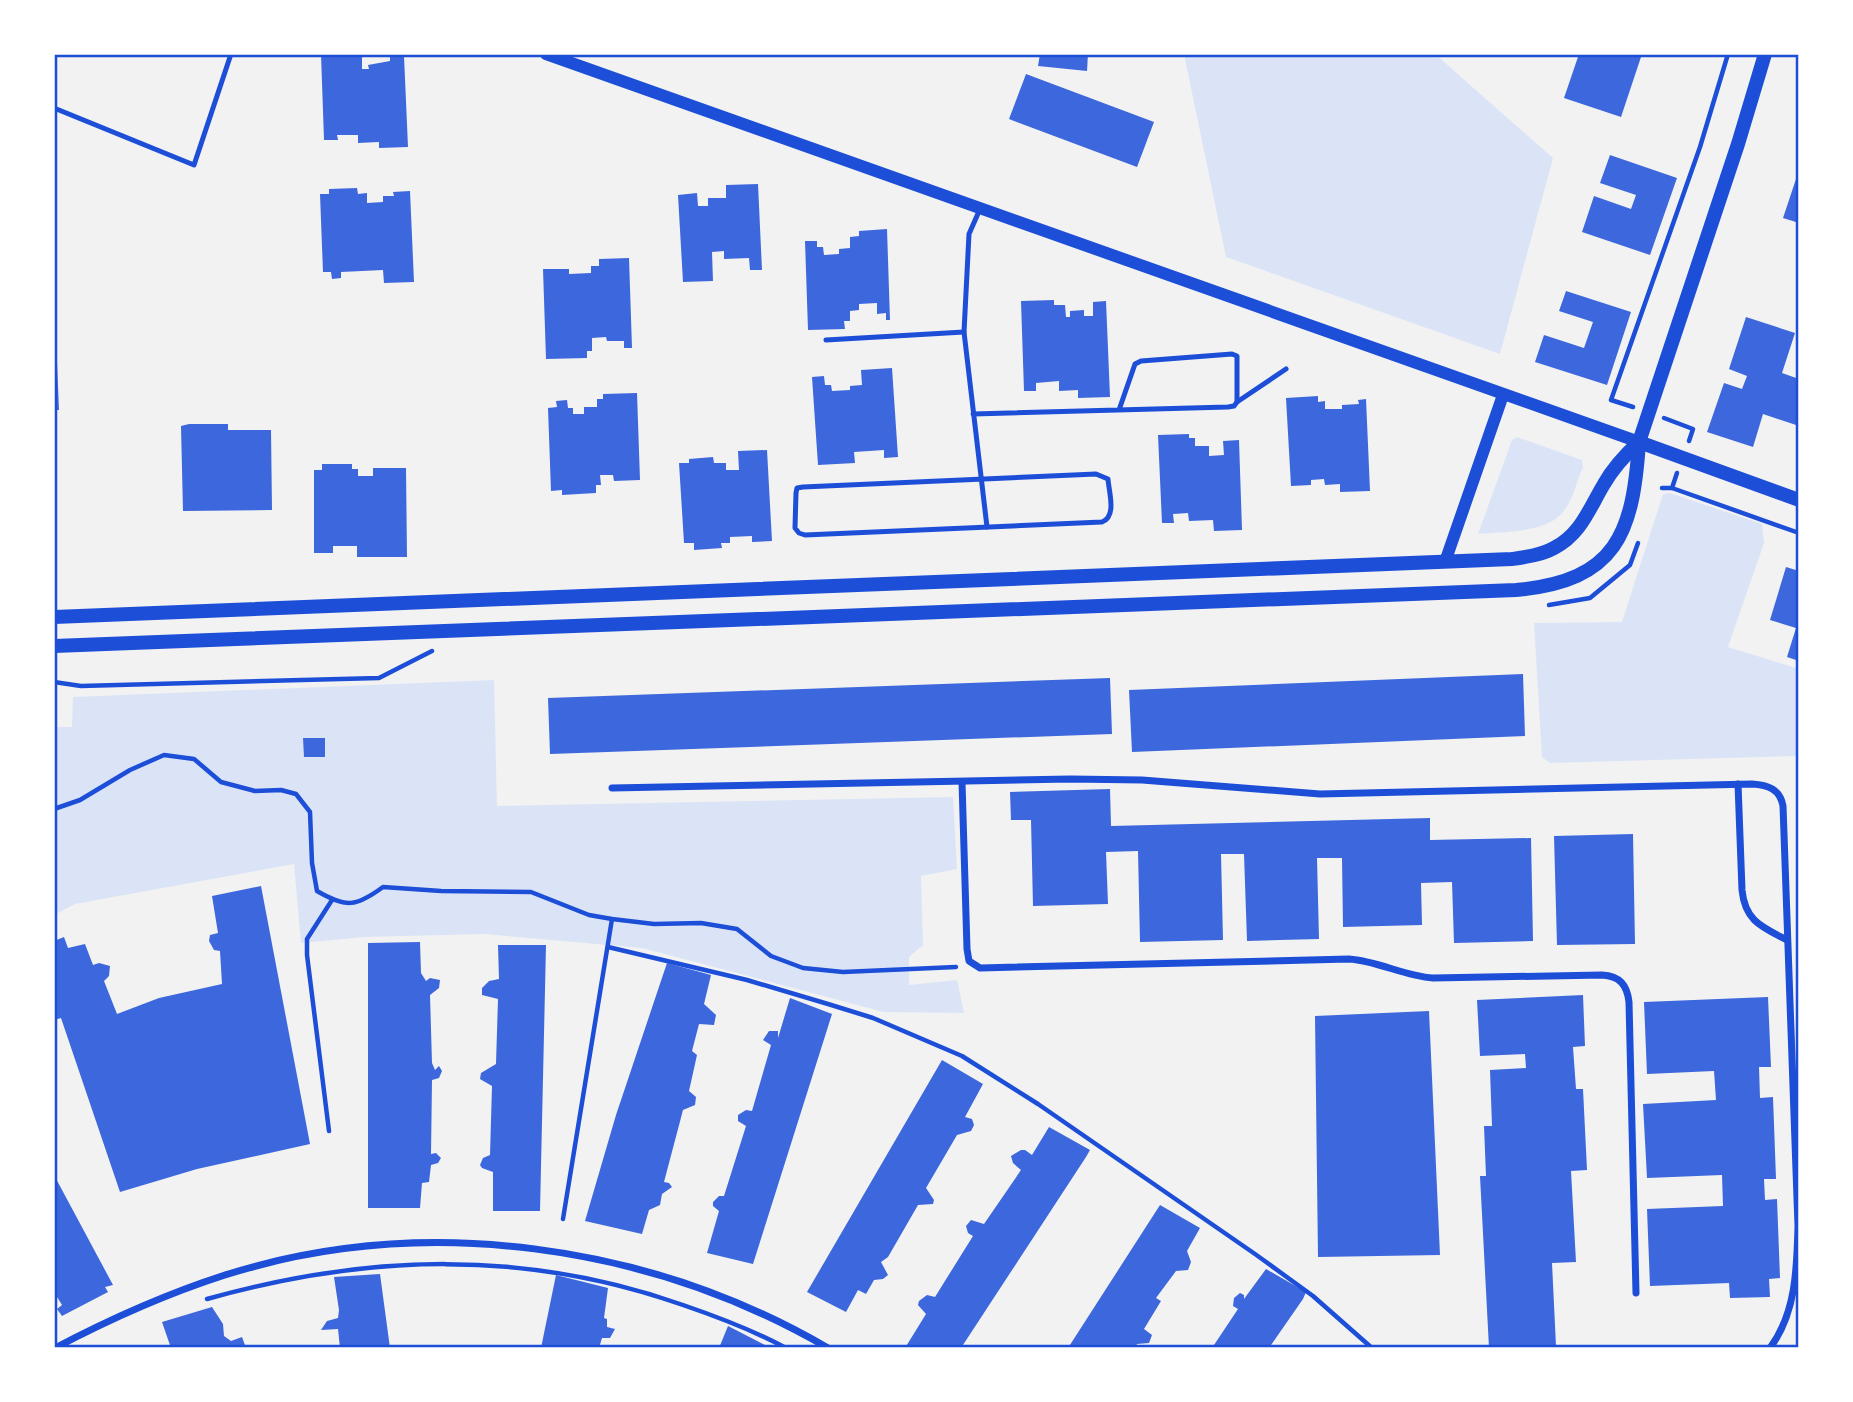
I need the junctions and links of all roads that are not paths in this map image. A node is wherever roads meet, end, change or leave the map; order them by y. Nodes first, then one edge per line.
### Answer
1 (231, 54) edge
2 (546, 54) edge
3 (1765, 54) edge
4 (54, 108) edge
5 (980, 208) junction
6 (964, 332) junction
7 (826, 340) dead end
8 (1286, 369) dead end
9 (1503, 395) junction
10 (1237, 402) junction
11 (1119, 410) junction
12 (973, 414) junction
13 (1639, 442) junction
14 (980, 479) junction
15 (1799, 500) edge
16 (987, 527) junction
17 (1445, 562) junction
18 (54, 617) edge
19 (54, 646) edge
20 (962, 782) junction
21 (1738, 784) junction
22 (612, 788) dead end
23 (1787, 940) junction
24 (1789, 992) junction
25 (1799, 992) edge
26 (1636, 1293) dead end
27 (55, 1348) edge
28 (828, 1348) edge
29 (1770, 1348) edge

1 - 4 lane
2 - 5 street
3 - 13 main road
5 - 6 lane
5 - 9 street
6 - 7 lane
6 - 12 lane
8 - 10 lane
9 - 13 street
9 - 17 street
10 - 11 lane
10 - 11 lane
11 - 12 lane
12 - 14 lane
13 - 15 main road
13 - 17 main road
13 - 19 main road
14 - 16 lane
14 - 16 lane
14 - 16 lane
17 - 18 main road
20 - 21 street
20 - 22 street
20 - 26 street
21 - 23 street
21 - 23 street
23 - 24 street
24 - 25 street
24 - 29 street
27 - 28 street

